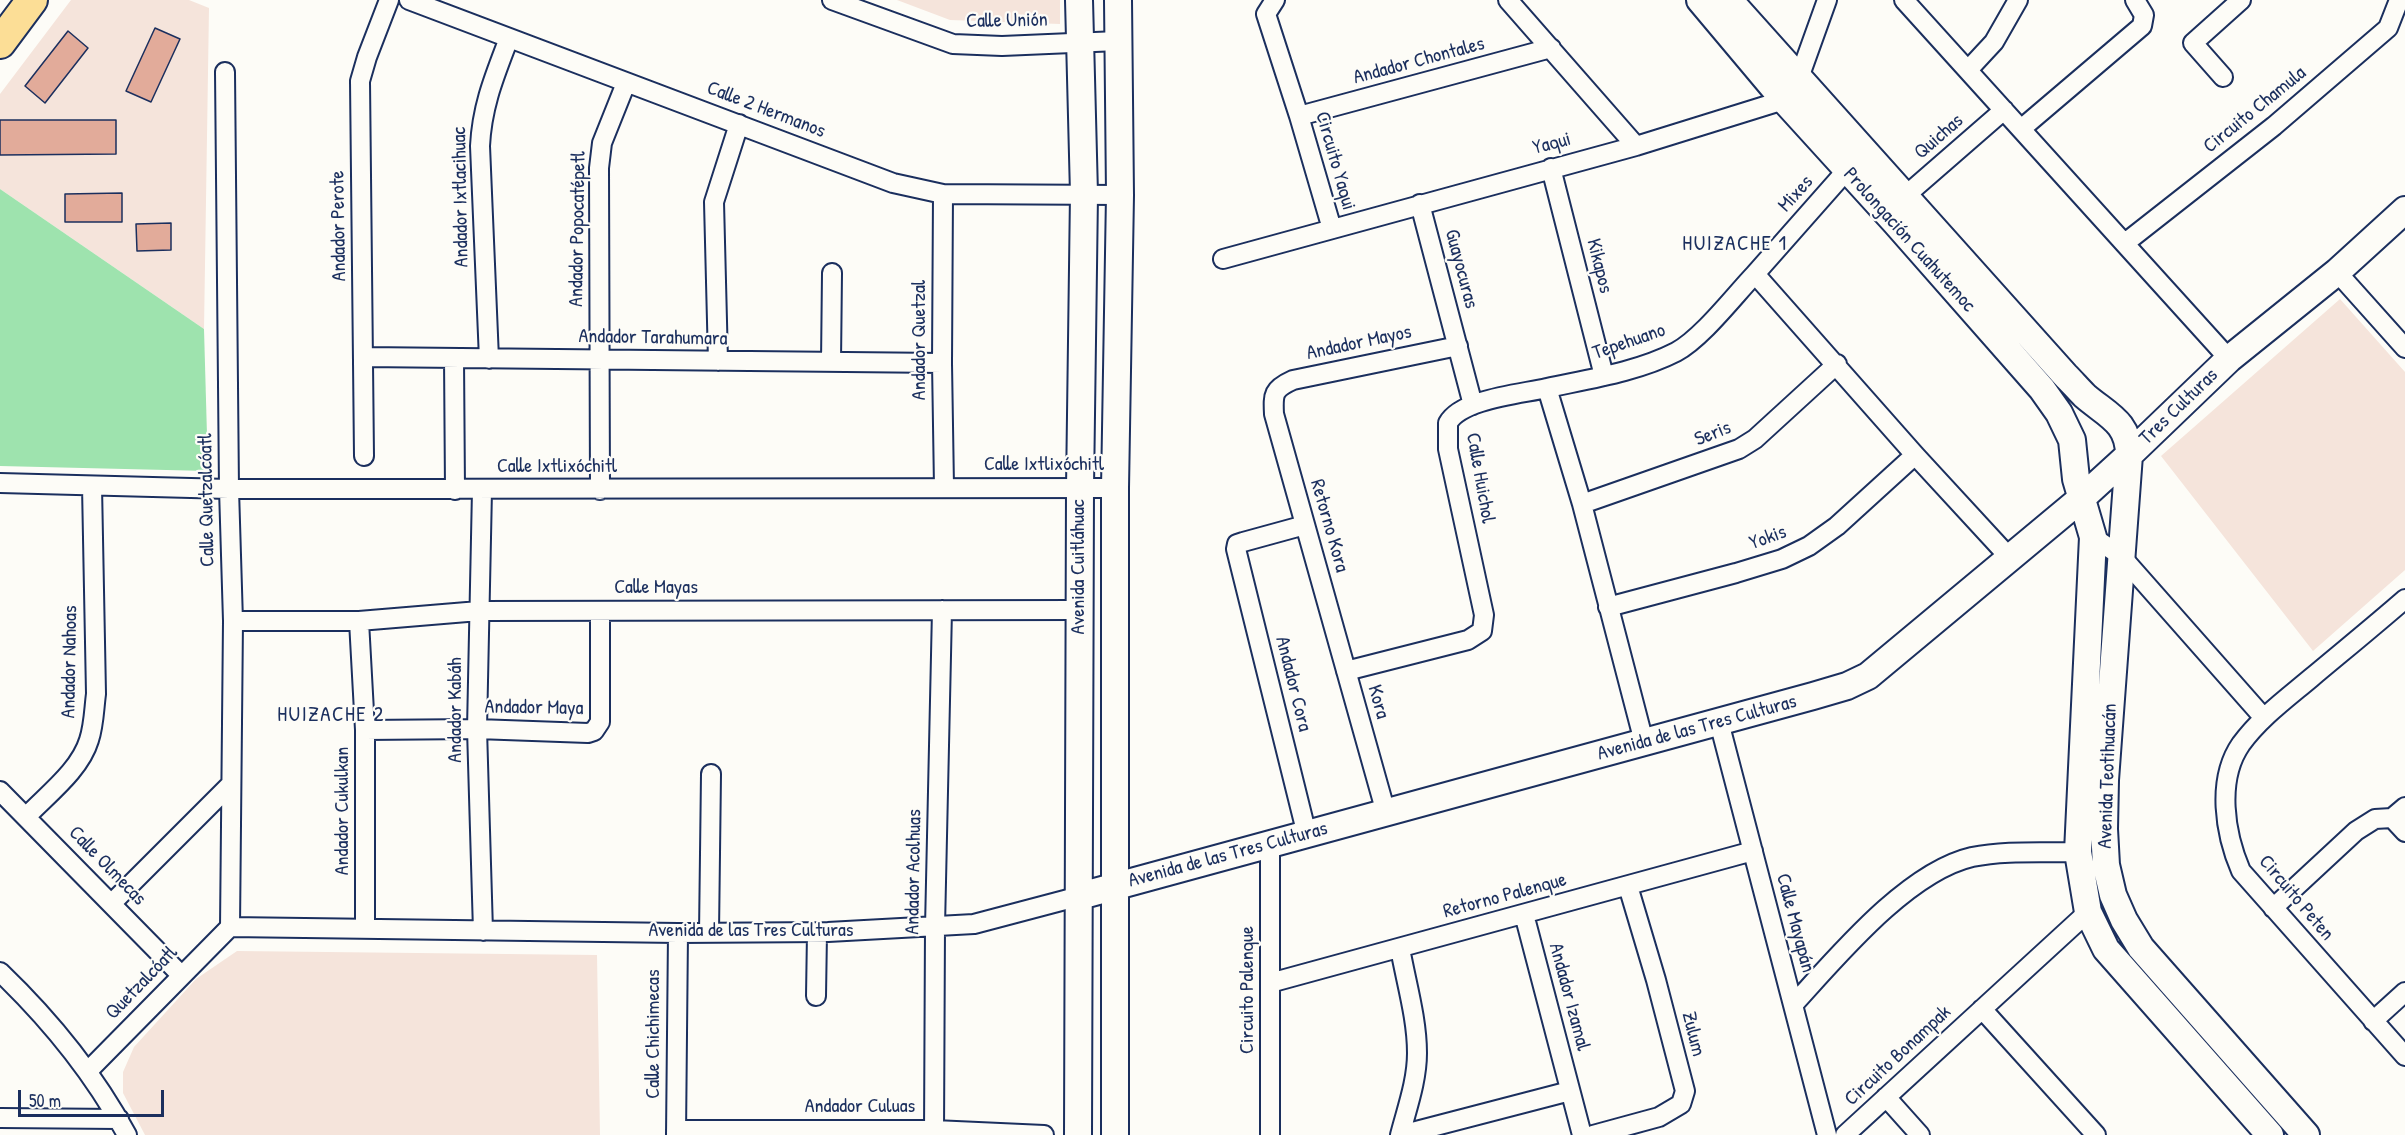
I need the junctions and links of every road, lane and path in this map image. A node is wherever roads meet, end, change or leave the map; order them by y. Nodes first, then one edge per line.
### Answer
1 (32, 0) edge
2 (389, 0) edge
3 (408, 0) edge
4 (831, 0) edge
5 (1079, 0) edge
6 (1118, 0) edge
7 (1275, 0) edge
8 (1508, 0) edge
9 (1700, 0) edge
10 (1729, 0) edge
11 (1827, 0) edge
12 (1904, 0) edge
13 (2018, 0) edge
14 (2241, 0) edge
15 (2399, 0) edge
16 (2140, 7) edge
17 (509, 38) junction
18 (1118, 41) junction
19 (1080, 42) junction
20 (0, 44) edge
21 (1551, 48) junction
22 (1968, 70) junction
23 (225, 72) dead end
24 (2223, 77) dead end
25 (1799, 78) junction
26 (626, 82) junction
27 (1784, 100) junction
28 (2004, 110) junction
29 (1299, 116) junction
30 (739, 124) junction
31 (2021, 129) junction
32 (1636, 146) junction
33 (1551, 168) junction
34 (1846, 171) junction
35 (943, 194) junction
36 (1084, 194) junction
37 (1120, 195) junction
38 (1904, 197) junction
39 (1420, 204) junction
40 (2403, 215) edge
41 (1332, 229) junction
42 (2125, 243) junction
43 (1223, 259) dead end
44 (2337, 272) junction
45 (832, 273) dead end
46 (1755, 274) junction
47 (1458, 346) junction
48 (2405, 348) edge
49 (364, 357) junction
50 (454, 358) junction
51 (2229, 358) junction
52 (489, 359) junction
53 (598, 359) junction
54 (718, 361) junction
55 (831, 362) junction
56 (942, 363) junction
57 (1837, 364) junction
58 (1604, 376) junction
59 (1547, 388) junction
60 (1274, 393) joint
61 (1473, 405) junction
62 (1915, 455) junction
63 (2129, 455) junction
64 (364, 456) dead end
65 (0, 483) edge
66 (93, 486) junction
67 (944, 487) junction
68 (1080, 488) junction
69 (1115, 488) junction
70 (229, 489) junction
71 (455, 490) junction
72 (482, 490) junction
73 (600, 490) junction
74 (2083, 497) junction
75 (1582, 504) junction
76 (1305, 525) junction
77 (2093, 537) junction
78 (2121, 556) junction
79 (2009, 557) junction
80 (2405, 599) edge
81 (1608, 607) junction
82 (942, 610) junction
83 (1079, 610) junction
84 (478, 611) junction
85 (600, 611) junction
86 (232, 621) junction
87 (359, 621) junction
88 (1482, 631) joint
89 (1346, 671) junction
90 (2264, 718) junction
91 (1719, 722) junction
92 (477, 729) junction
93 (365, 730) junction
94 (1644, 742) junction
95 (711, 774) dead end
96 (231, 784) junction
97 (0, 791) edge
98 (1386, 813) junction
99 (2399, 813) edge
100 (27, 816) junction
101 (2405, 832) edge
102 (1307, 834) junction
103 (1270, 845) junction
104 (1753, 851) junction
105 (2078, 852) junction
106 (1114, 885) junction
107 (1628, 886) junction
108 (1080, 896) junction
109 (112, 903) junction
110 (2273, 908) junction
111 (2088, 912) junction
112 (1524, 914) junction
113 (230, 927) junction
114 (935, 927) junction
115 (365, 929) junction
116 (483, 931) junction
117 (678, 933) junction
118 (709, 933) junction
119 (817, 933) junction
120 (1400, 948) junction
121 (0, 972) edge
122 (181, 975) junction
123 (1270, 983) junction
124 (2405, 993) edge
125 (816, 996) dead end
126 (1793, 1005) junction
127 (1982, 1009) junction
128 (2373, 1021) junction
129 (2405, 1056) edge
130 (88, 1071) junction
131 (1570, 1091) junction
132 (1886, 1097) junction
133 (0, 1118) edge
134 (22, 1127) edge
135 (123, 1127) edge
136 (676, 1132) edge
137 (934, 1132) edge
138 (1044, 1135) edge
139 (1078, 1135) edge
140 (1115, 1135) edge
141 (1270, 1135) edge
142 (1400, 1135) edge
143 (1582, 1135) edge
144 (1593, 1135) edge
145 (1827, 1135) edge
146 (1845, 1135) edge
147 (1920, 1135) edge
148 (2096, 1135) edge
149 (2270, 1135) edge
150 (2306, 1135) edge

1 - 20 main road
2 - 49 street, Andador Perote
3 - 17 street, Calle 2 Hermanos
4 - 19 street, Calle Unión
5 - 19 street, Avenida Cuitláhuac
6 - 18 street, Avenida Cuitláhuac
7 - 29 street, Circuito Yaqui
8 - 21 street
9 - 27 street, Prolongación Cuahutemoc
10 - 25 street, Prolongación Cuahutemoc
11 - 25 street
12 - 22 street
13 - 22 street
14 - 24 street
15 - 42 street, Circuito Chamula
16 - 31 street
17 - 26 street, Calle 2 Hermanos
17 - 52 street, Andador Ixtlacihuac
18 - 19 street, Calle Unión
18 - 37 street, Avenida Cuitláhuac
19 - 36 street, Avenida Cuitláhuac
21 - 29 street, Andador Chontales
21 - 32 street
22 - 28 street
23 - 70 street, Calle Quetzalcóatl
25 - 27 street
25 - 38 street, Prolongación Cuahutemoc
26 - 30 street, Calle 2 Hermanos
26 - 53 street, Andador Popocatépetl
27 - 32 street, Yaqui
27 - 34 street, Prolongación Cuahutemoc
28 - 31 street
28 - 38 street, Quichas
29 - 41 street, Circuito Yaqui
30 - 35 street, Calle 2 Hermanos
30 - 54 street
31 - 42 street
32 - 33 street, Yaqui
33 - 39 street, Yaqui
33 - 58 street, Kikapos
34 - 46 street, Mixes
34 - 74 street, Prolongación Cuahutemoc
35 - 36 street, Calle 2 Hermanos
35 - 56 street, Andador Quetzal
36 - 37 street, Calle 2 Hermanos
36 - 68 street, Avenida Cuitláhuac
37 - 69 street, Avenida Cuitláhuac
38 - 63 street, Prolongación Cuahutemoc
39 - 41 street, Yaqui
39 - 47 street, Guayocuras
40 - 44 street
41 - 43 street, Circuito Yaqui
42 - 51 street
44 - 48 street
44 - 51 street
45 - 55 street
46 - 57 street
46 - 58 street, Tepehuano
47 - 60 street, Andador Mayos
47 - 61 street, Calle Huichol
49 - 50 street, Andador Tarahumara
49 - 64 street, Andador Perote
50 - 52 street, Andador Tarahumara
50 - 71 street
51 - 63 street, Tres Culturas
52 - 53 street, Andador Tarahumara
53 - 54 street, Andador Tarahumara
53 - 73 street, Andador Popocatépetl
54 - 55 street, Andador Tarahumara
55 - 56 street, Andador Tarahumara
56 - 67 street, Andador Quetzal
57 - 62 street
57 - 75 street, Seris
58 - 59 street, Tepehuano
59 - 61 street, Tepehuano
59 - 75 street
60 - 76 street, Retorno Kora
61 - 88 street, Calle Huichol
62 - 79 street
62 - 81 street, Yokis
63 - 74 street, Avenida de las Tres Culturas
63 - 78 street, Avenida Teotihuacán
65 - 66 street, Calle Ixtlixóchitl
66 - 70 street, Calle Ixtlixóchitl
66 - 100 street, Andador Nahoas
67 - 68 street, Calle Ixtlixóchitl
67 - 73 street, Calle Ixtlixóchitl
68 - 69 street, Calle Ixtlixóchitl
68 - 83 street, Avenida Cuitláhuac
69 - 106 street, Avenida Cuitláhuac
70 - 71 street, Calle Ixtlixóchitl
70 - 86 street, Calle Quetzalcóatl
71 - 72 street, Calle Ixtlixóchitl
72 - 73 street, Calle Ixtlixóchitl
72 - 84 street, Andador Kabáh
74 - 77 street, Avenida Teotihuacán
74 - 79 street, Avenida de las Tres Culturas
75 - 81 street
76 - 89 street, Retorno Kora
76 - 102 street, Andador Cora
77 - 78 street
77 - 105 street, Avenida Teotihuacán
78 - 90 street
78 - 150 street, Avenida Teotihuacán
79 - 91 street, Avenida de las Tres Culturas
80 - 90 street, Circuito Peten
81 - 94 street
82 - 83 street, Calle Mayas
82 - 85 street, Calle Mayas
82 - 114 street, Andador Acolhuas
83 - 108 street, Avenida Cuitláhuac
84 - 85 street, Calle Mayas
84 - 87 street, Calle Mayas
84 - 92 street, Andador Kabáh
85 - 92 street, Andador Maya
86 - 87 street, Calle Mayas
86 - 96 street, Calle Quetzalcóatl
87 - 93 street, Andador Cukulkan
88 - 89 street, Kora
89 - 98 street, Kora
90 - 110 street, Circuito Peten
91 - 94 street, Avenida de las Tres Culturas
91 - 104 street, Calle Mayapán
92 - 93 street, Andador Maya
92 - 116 street, Andador Kabáh
93 - 115 street, Andador Cukulkan
94 - 98 street, Avenida de las Tres Culturas
95 - 118 street
96 - 109 street
96 - 113 street, Calle Quetzalcóatl
97 - 100 street, Calle Olmecas
98 - 102 street, Avenida de las Tres Culturas
99 - 101 street
99 - 110 street
100 - 109 street, Calle Olmecas
102 - 103 street, Avenida de las Tres Culturas
103 - 106 street, Avenida de las Tres Culturas
103 - 123 street, Circuito Palenque
104 - 107 street, Retorno Palenque
104 - 126 street, Calle Mayapán
105 - 111 street, Avenida Teotihuacán
105 - 126 street
106 - 108 street, Avenida de las Tres Culturas
106 - 140 street, Avenida Cuitláhuac
107 - 112 street, Retorno Palenque
107 - 144 street, Zulum
108 - 114 street, Avenida de las Tres Culturas
108 - 139 street, Avenida Cuitláhuac
109 - 122 street, Calle Olmecas
110 - 128 street, Circuito Peten
111 - 127 street, Circuito Bonampak
111 - 149 street, Avenida Teotihuacán
112 - 120 street, Retorno Palenque
112 - 131 street, Andador Izamal
113 - 115 street, Avenida de las Tres Culturas
113 - 122 street, Quetzalcóatl
114 - 119 street, Avenida de las Tres Culturas
114 - 137 street, Andador Acolhuas
115 - 116 street, Avenida de las Tres Culturas
116 - 117 street, Avenida de las Tres Culturas
117 - 118 street, Avenida de las Tres Culturas
117 - 136 street, Calle Chichimecas
118 - 119 street, Avenida de las Tres Culturas
119 - 125 street
120 - 123 street, Retorno Palenque
120 - 142 street
121 - 130 street
122 - 130 street, Quetzalcóatl
123 - 141 street, Circuito Palenque
124 - 128 street
126 - 145 street, Calle Mayapán
127 - 132 street, Circuito Bonampak
127 - 148 street, Circuito Bonampak
128 - 129 street, Circuito Peten
130 - 135 street
131 - 142 street
131 - 143 street, Andador Izamal
132 - 146 street, Circuito Bonampak
132 - 147 street
133 - 134 street
134 - 135 street
136 - 137 street, Andador Culuas
137 - 138 street, Andador Culuas

